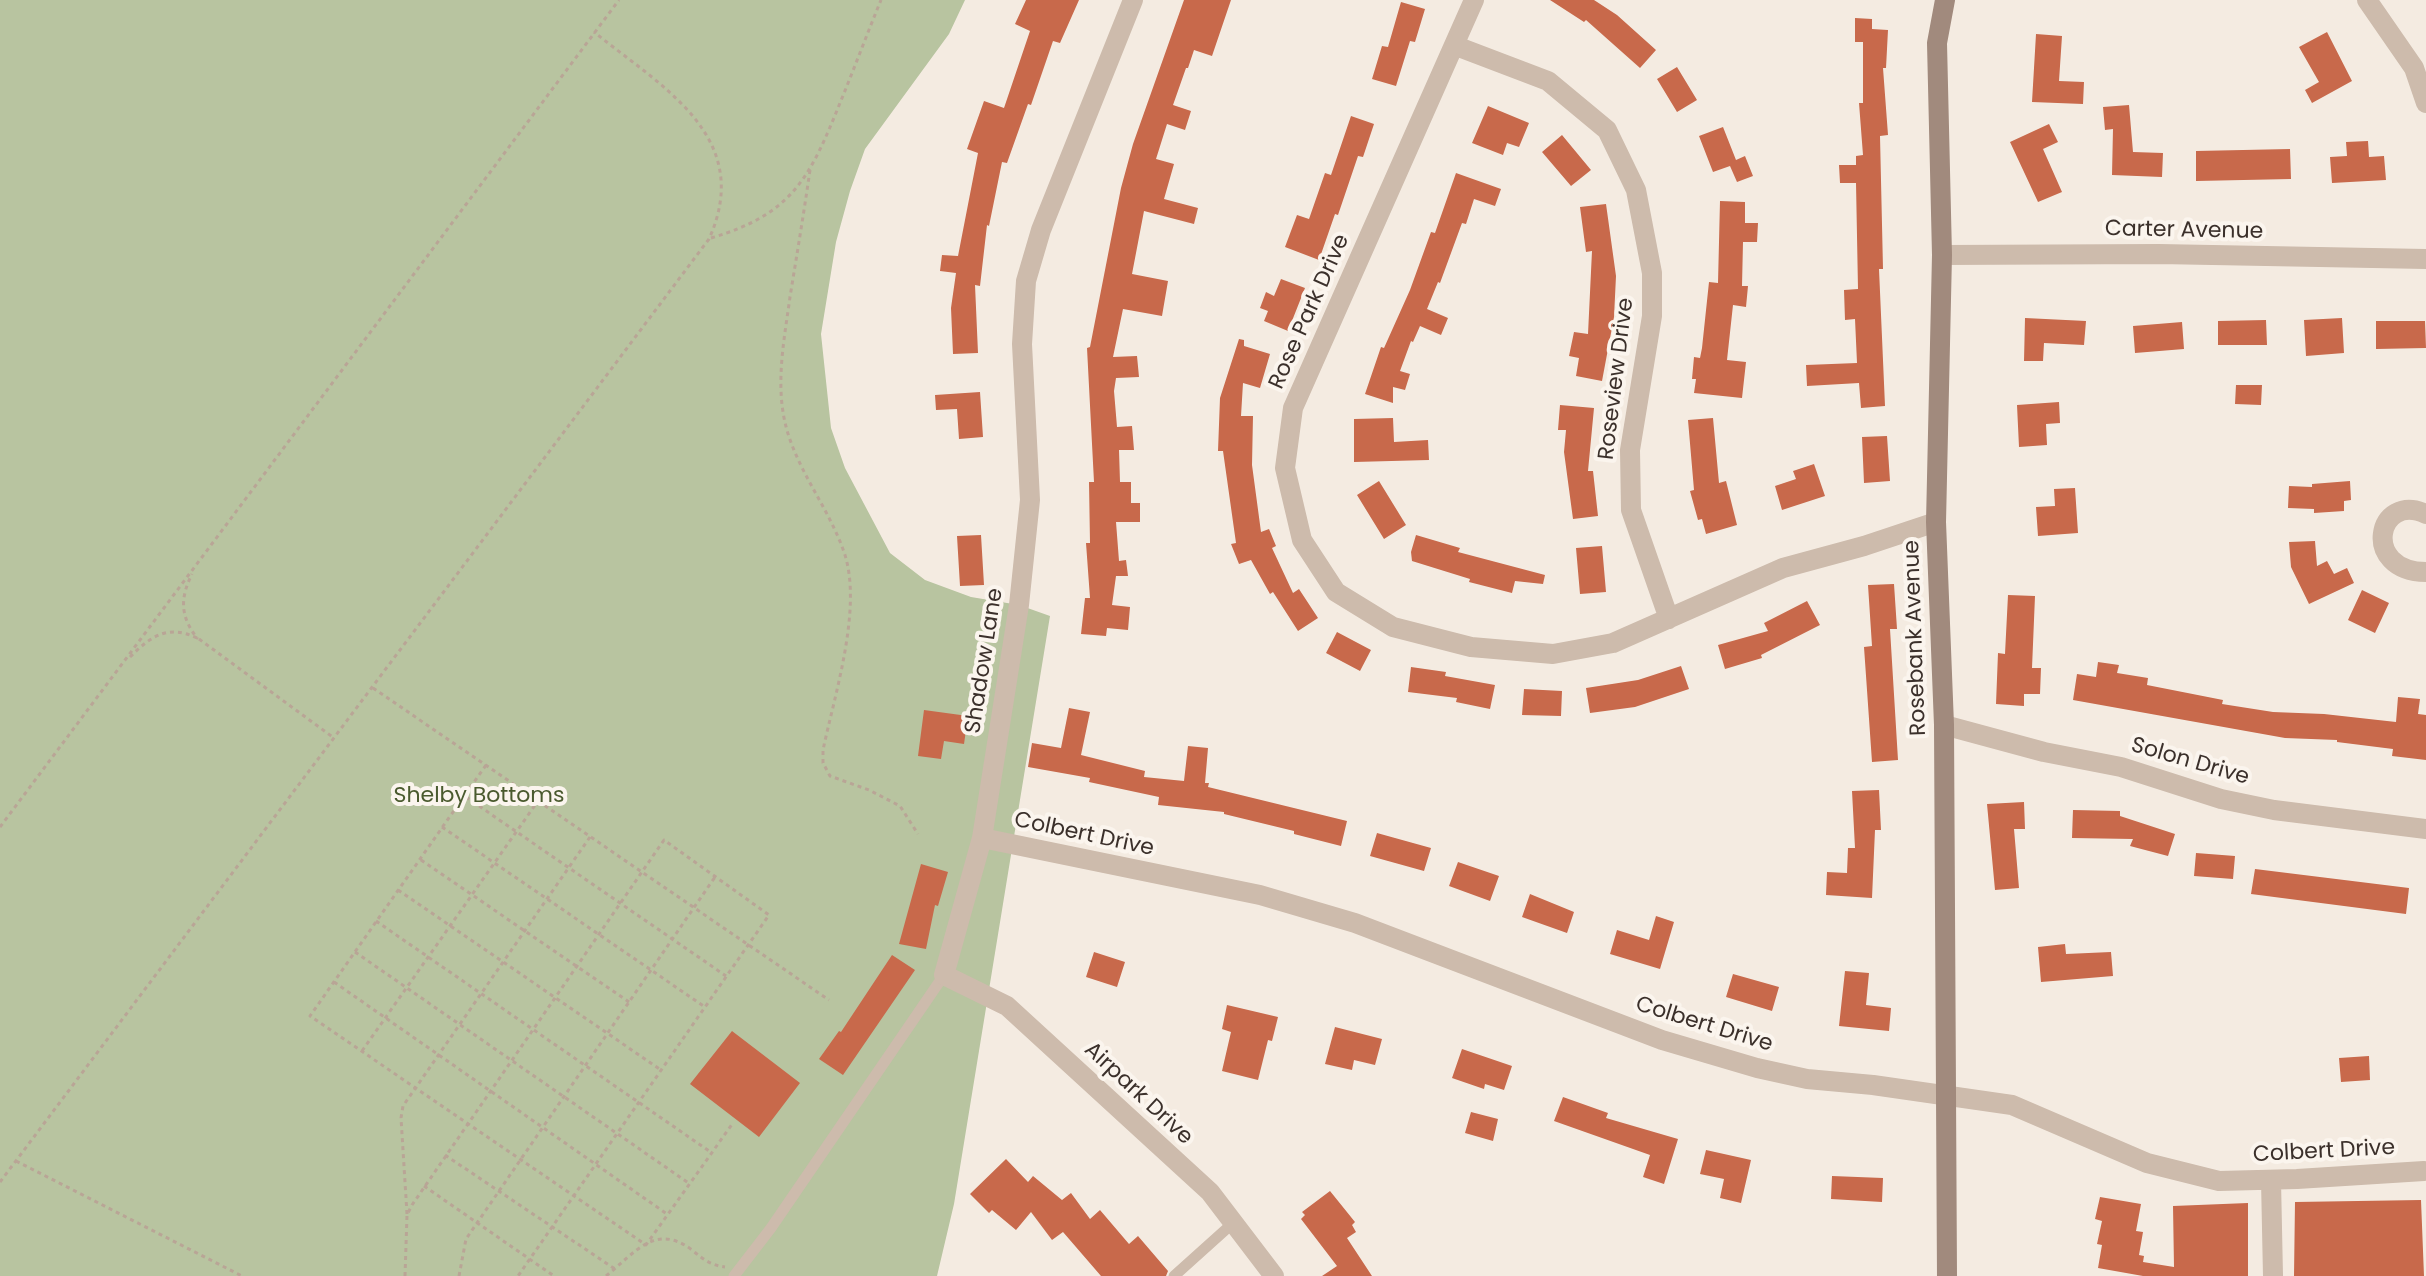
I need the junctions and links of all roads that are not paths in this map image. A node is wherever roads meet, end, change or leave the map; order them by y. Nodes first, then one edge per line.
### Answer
1 (1133, 0) edge
2 (1474, 0) edge
3 (1945, 0) edge
4 (2367, 0) edge
5 (1456, 46) junction
6 (2426, 103) edge
7 (1942, 255) junction
8 (2426, 259) edge
9 (2426, 514) edge
10 (1936, 522) junction
11 (2426, 572) edge
12 (1669, 619) junction
13 (1944, 725) junction
14 (2426, 829) edge
15 (982, 838) junction
16 (944, 975) junction
17 (1944, 1096) junction
18 (2424, 1171) dead end
19 (2271, 1180) junction
20 (1233, 1223) junction
21 (736, 1272) edge
22 (1174, 1276) edge
23 (1274, 1276) edge
24 (1947, 1276) edge
25 (2273, 1276) edge

1 - 15 street, Shadow Lane
2 - 5 street, Rose Park Drive
3 - 7 street, Rosebank Avenue
4 - 6 street
5 - 12 street, Roseview Drive
5 - 12 street, Rose Park Drive
7 - 8 street, Carter Avenue
7 - 10 street, Rosebank Avenue
9 - 11 street
10 - 12 street, Rose Park Drive
10 - 13 street, Rosebank Avenue
13 - 14 street, Solon Drive
13 - 17 street, Rosebank Avenue
15 - 16 street, Shadow Lane
15 - 17 street, Colbert Drive
16 - 20 street, Airpark Drive
16 - 21 lane, Shadow Lane
17 - 19 street, Colbert Drive
17 - 24 street, Rosebank Avenue
18 - 19 street, Colbert Drive
19 - 25 street
20 - 22 lane
20 - 23 street, Airpark Drive

